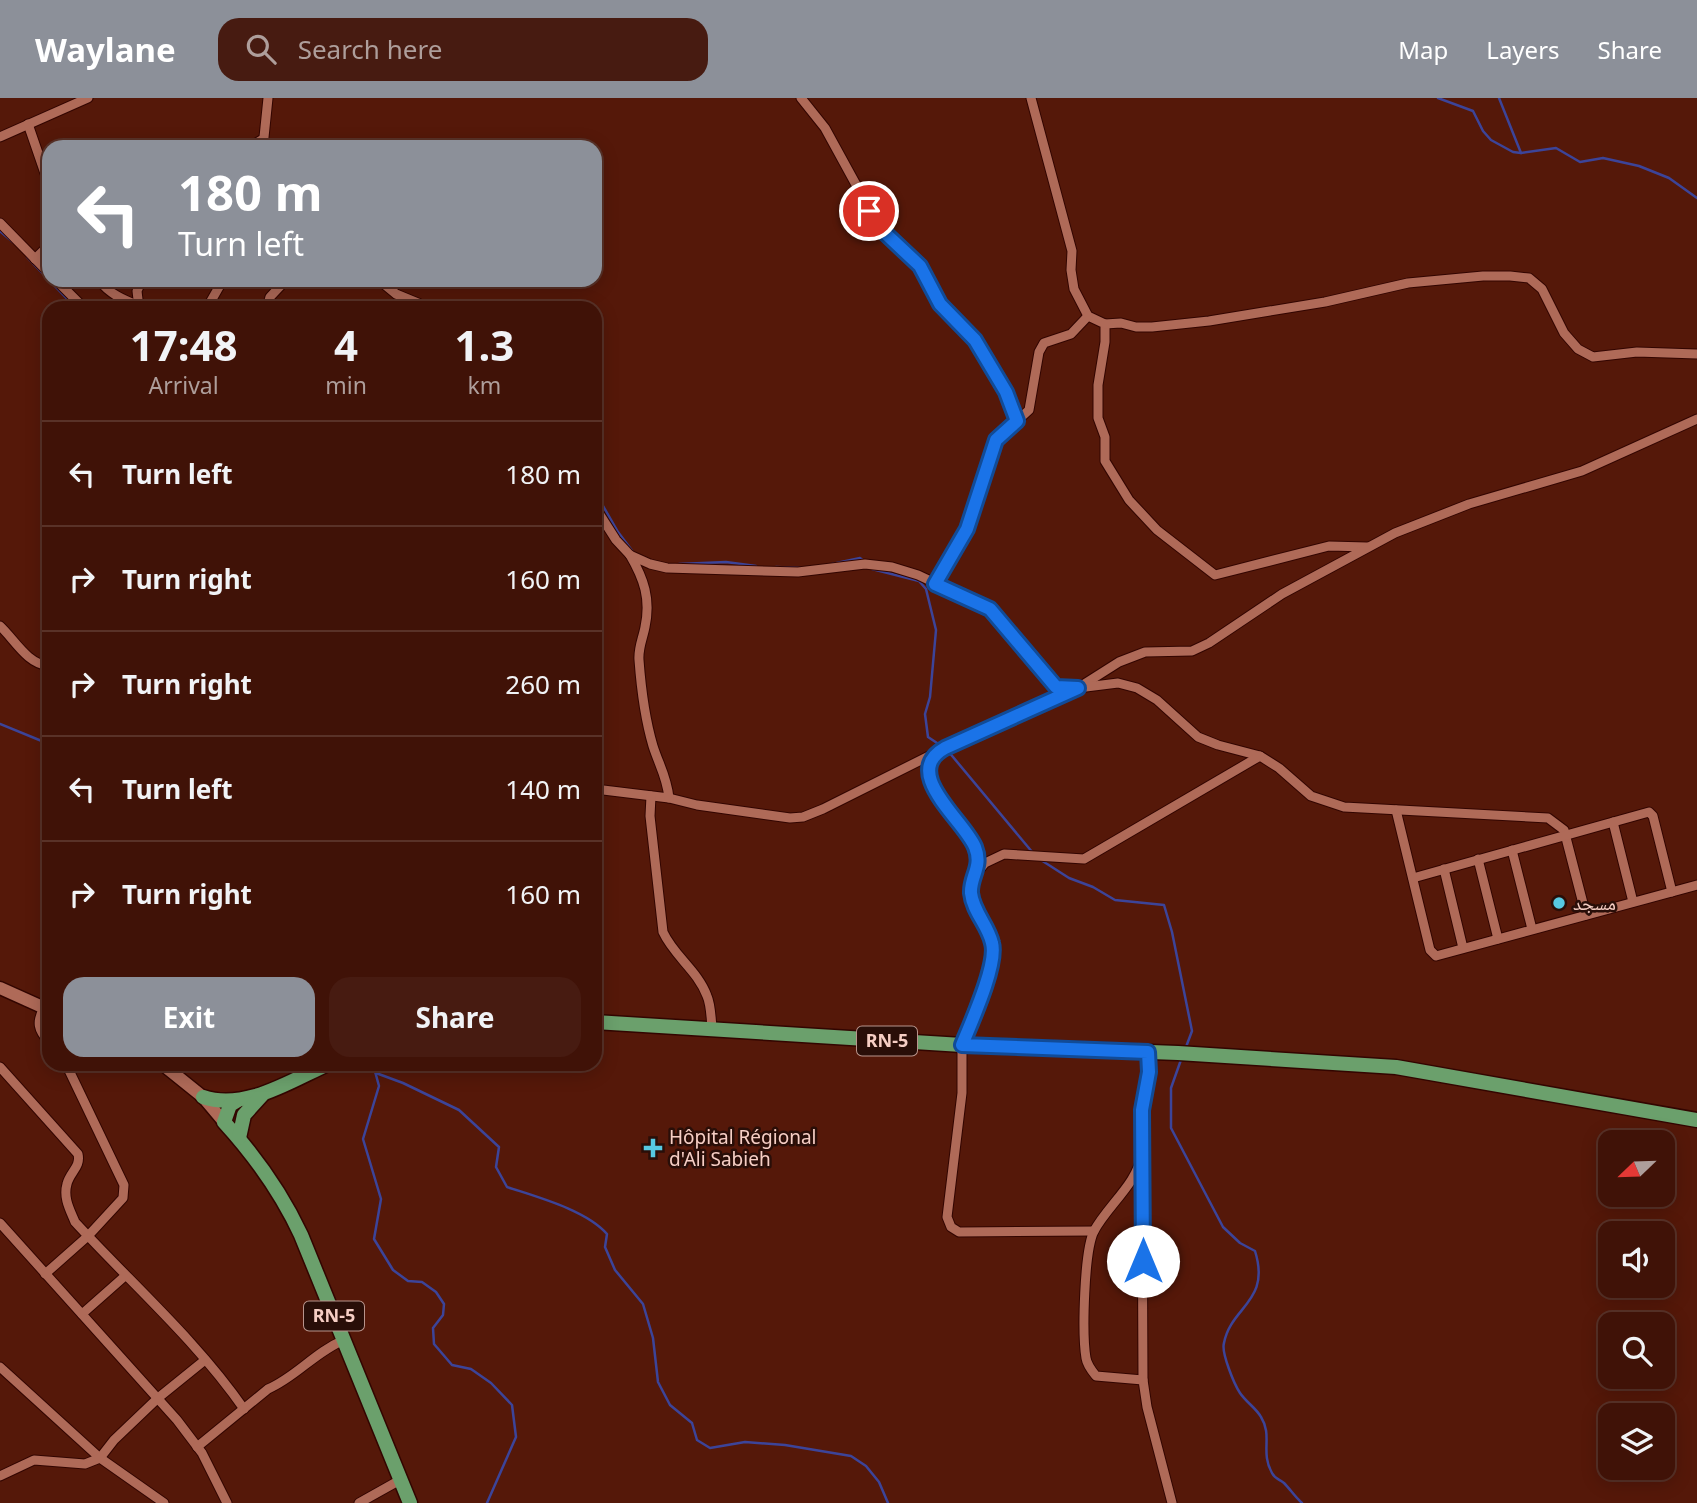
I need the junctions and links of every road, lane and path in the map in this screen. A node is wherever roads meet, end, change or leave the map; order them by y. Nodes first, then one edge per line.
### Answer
1 (88, 98) edge
2 (268, 98) edge
3 (801, 98) edge
4 (1031, 98) edge
5 (28, 124) junction
6 (0, 137) edge
7 (263, 140) edge
8 (42, 164) edge
9 (0, 223) edge
10 (42, 252) edge
11 (35, 259) junction
12 (42, 266) edge
13 (63, 287) edge
14 (104, 287) edge
15 (279, 287) edge
16 (388, 287) edge
17 (77, 301) edge
18 (126, 301) edge
19 (269, 301) edge
20 (413, 301) edge
21 (1088, 316) junction
22 (1105, 324) junction
23 (1697, 354) edge
24 (1697, 419) edge
25 (1017, 421) junction
26 (602, 518) edge
27 (1369, 547) junction
28 (630, 555) junction
29 (935, 584) junction
30 (0, 626) edge
31 (42, 665) edge
32 (1078, 688) junction
33 (935, 753) junction
34 (1260, 756) junction
35 (602, 790) edge
36 (651, 796) junction
37 (669, 798) junction
38 (1396, 810) junction
39 (1613, 822) junction
40 (1565, 835) junction
41 (1512, 850) junction
42 (1478, 859) junction
43 (1444, 869) junction
44 (975, 875) junction
45 (1413, 877) junction
46 (1697, 885) edge
47 (1672, 892) junction
48 (1633, 902) junction
49 (1586, 915) junction
50 (1532, 929) junction
51 (1498, 939) junction
52 (1463, 948) junction
53 (0, 988) edge
54 (42, 1007) edge
55 (42, 1015) edge
56 (602, 1022) edge
57 (712, 1028) junction
58 (42, 1032) edge
59 (962, 1045) junction
60 (1148, 1052) junction
61 (0, 1067) edge
62 (69, 1071) edge
63 (170, 1071) edge
64 (313, 1071) edge
65 (264, 1093) junction
66 (202, 1097) junction
67 (238, 1100) junction
68 (1697, 1120) edge
69 (225, 1122) junction
70 (239, 1138) junction
71 (1142, 1155) junction
72 (0, 1223) edge
73 (1094, 1231) junction
74 (88, 1236) junction
75 (45, 1274) junction
76 (125, 1276) junction
77 (82, 1314) junction
78 (344, 1340) junction
79 (205, 1360) junction
80 (0, 1367) edge
81 (1143, 1380) junction
82 (158, 1398) junction
83 (244, 1409) junction
84 (197, 1447) junction
85 (100, 1458) junction
86 (0, 1476) edge
87 (400, 1480) junction
88 (164, 1503) edge
89 (227, 1503) edge
90 (359, 1503) edge
91 (410, 1503) edge
92 (1172, 1503) edge

1 - 5 street
2 - 7 street
3 - 25 street
4 - 21 street
5 - 6 street
5 - 8 street
9 - 11 street
10 - 11 street
11 - 12 street
13 - 17 street
14 - 18 street
15 - 19 street
16 - 20 street
21 - 22 street
21 - 25 street
22 - 23 street
22 - 27 street
24 - 27 street
25 - 29 street
26 - 28 street
27 - 32 street
28 - 29 street
28 - 37 street
29 - 32 street
30 - 31 street
32 - 33 street
32 - 34 street
33 - 37 street
33 - 44 street
34 - 38 street
34 - 44 street
35 - 36 street
36 - 37 street
36 - 57 street
38 - 40 street
38 - 45 street
39 - 40 street
39 - 47 street
39 - 48 street
40 - 41 street
40 - 49 street
41 - 42 street
41 - 50 street
42 - 43 street
42 - 51 street
43 - 45 street
43 - 52 street
44 - 59 street
45 - 52 street
46 - 47 street
47 - 48 street
48 - 49 street
49 - 50 street
50 - 51 street
51 - 52 street
53 - 54 main road
55 - 58 street
56 - 57 main road, RN-5
57 - 59 main road, RN-5
59 - 60 main road, RN-5
59 - 73 street
60 - 68 main road, RN-5
60 - 71 street
61 - 74 street
62 - 74 street
63 - 66 main road, RN-5
64 - 65 main road
65 - 67 main road
65 - 70 main road
66 - 67 main road
66 - 69 main road, RN-5
67 - 69 main road
69 - 70 main road, RN-5
70 - 78 main road, RN-5
71 - 73 street
71 - 81 street
72 - 75 street
73 - 81 street
74 - 75 street
74 - 76 street
75 - 77 street
76 - 77 street
76 - 79 street
77 - 82 street
78 - 83 street
78 - 87 main road, RN-5
79 - 82 street
79 - 83 street
80 - 85 street
81 - 92 street
82 - 84 street
82 - 85 street
83 - 84 street
84 - 89 street
85 - 86 street
85 - 88 street
87 - 90 street
87 - 91 main road, RN-5

